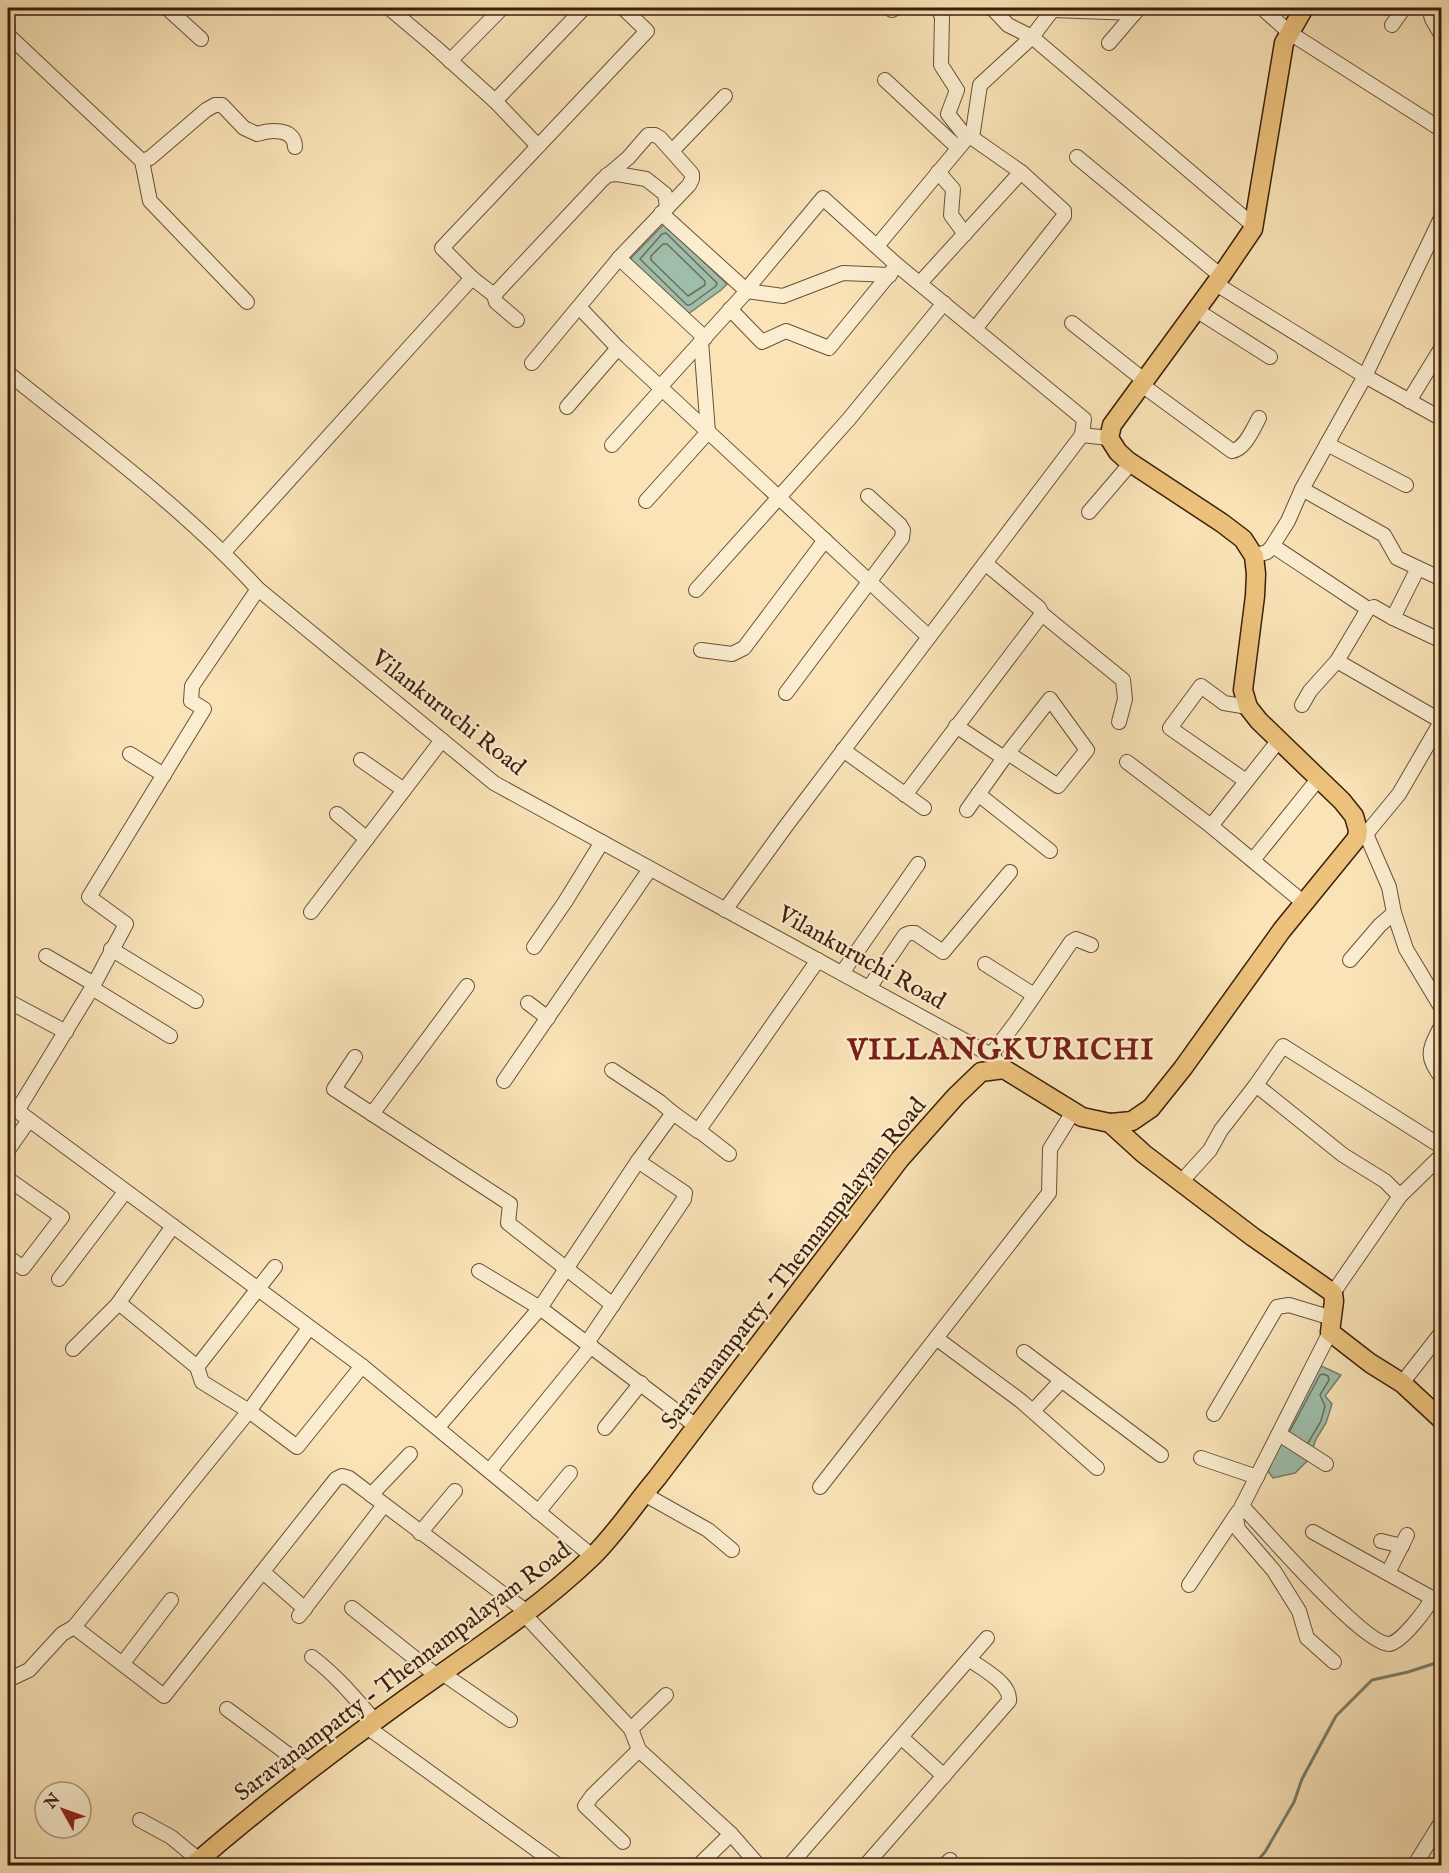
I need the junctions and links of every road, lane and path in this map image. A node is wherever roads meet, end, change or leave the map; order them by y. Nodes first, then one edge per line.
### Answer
1 (167, 8) edge
2 (389, 8) edge
3 (502, 8) edge
4 (584, 8) edge
5 (623, 8) edge
6 (938, 8) edge
7 (992, 8) edge
8 (1262, 8) edge
9 (1304, 8) edge
10 (1404, 8) edge
11 (1429, 8) edge
12 (1054, 9) edge
13 (1138, 10) edge
14 (1392, 25) dead end
15 (1290, 33) junction
16 (8, 35) edge
17 (1442, 36) edge
18 (1032, 38) junction
19 (201, 39) dead end
20 (1109, 43) dead end
21 (450, 61) junction
22 (885, 80) dead end
23 (957, 90) junction
24 (725, 96) dead end
25 (978, 98) junction
26 (495, 102) junction
27 (1442, 130) edge
28 (966, 141) junction
29 (538, 146) junction
30 (295, 147) dead end
31 (672, 151) junction
32 (1077, 158) dead end
33 (142, 161) junction
34 (938, 172) junction
35 (1021, 172) junction
36 (607, 175) junction
37 (664, 210) junction
38 (1442, 216) edge
39 (1254, 225) junction
40 (965, 234) junction
41 (877, 246) junction
42 (619, 258) junction
43 (894, 270) junction
44 (472, 278) junction
45 (1219, 280) junction
46 (920, 283) junction
47 (746, 290) junction
48 (494, 295) junction
49 (247, 302) dead end
50 (944, 303) junction
51 (580, 308) junction
52 (730, 309) junction
53 (1196, 310) junction
54 (517, 320) dead end
55 (1072, 323) dead end
56 (975, 329) junction
57 (703, 340) junction
58 (1442, 347) edge
59 (618, 348) junction
60 (1270, 357) dead end
61 (532, 363) dead end
62 (8, 373) edge
63 (1365, 376) junction
64 (1143, 383) junction
65 (661, 388) junction
66 (1409, 401) junction
67 (567, 407) dead end
68 (1259, 418) dead end
69 (1442, 419) edge
70 (708, 432) junction
71 (1082, 435) junction
72 (1109, 438) junction
73 (1327, 444) junction
74 (612, 445) dead end
75 (1131, 463) junction
76 (1406, 485) dead end
77 (1302, 489) junction
78 (868, 495) dead end
79 (778, 497) junction
80 (646, 501) dead end
81 (1089, 512) dead end
82 (825, 540) junction
83 (1273, 546) junction
84 (224, 552) junction
85 (1254, 556) junction
86 (985, 563) junction
87 (1418, 568) junction
88 (1442, 579) edge
89 (869, 581) junction
90 (258, 589) junction
91 (696, 590) dead end
92 (1368, 609) junction
93 (1042, 614) junction
94 (1393, 618) junction
95 (929, 637) junction
96 (1442, 641) edge
97 (701, 650) dead end
98 (1337, 660) junction
99 (786, 693) dead end
100 (1302, 705) dead end
101 (1248, 707) junction
102 (1441, 721) edge
103 (1119, 722) dead end
104 (956, 726) junction
105 (442, 740) junction
106 (1279, 740) junction
107 (843, 750) junction
108 (130, 754) dead end
109 (1006, 755) junction
110 (361, 760) dead end
111 (1127, 762) dead end
112 (164, 775) junction
113 (1319, 778) junction
114 (1246, 781) junction
115 (404, 790) junction
116 (978, 794) junction
117 (904, 795) junction
118 (924, 808) dead end
119 (967, 810) dead end
120 (336, 814) dead end
121 (1211, 826) junction
122 (1362, 832) junction
123 (367, 839) junction
124 (602, 842) junction
125 (1050, 851) dead end
126 (1252, 860) junction
127 (918, 864) dead end
128 (650, 868) junction
129 (1010, 872) dead end
130 (1304, 903) junction
131 (726, 910) junction
132 (312, 912) dead end
133 (1394, 914) junction
134 (1091, 945) dead end
135 (534, 947) dead end
136 (111, 949) junction
137 (46, 956) dead end
138 (818, 960) junction
139 (1350, 960) dead end
140 (985, 964) dead end
141 (842, 973) junction
142 (93, 986) junction
143 (467, 986) dead end
144 (869, 988) junction
145 (1034, 995) junction
146 (8, 1001) edge
147 (196, 1001) dead end
148 (528, 1003) dead end
149 (1442, 1009) edge
150 (548, 1018) junction
151 (1442, 1024) edge
152 (66, 1032) junction
153 (170, 1036) dead end
154 (991, 1055) junction
155 (355, 1057) dead end
156 (1004, 1069) junction
157 (612, 1070) dead end
158 (1442, 1078) edge
159 (504, 1081) dead end
160 (1256, 1085) junction
161 (12, 1107) edge
162 (1073, 1112) junction
163 (673, 1113) junction
164 (372, 1114) junction
165 (29, 1120) junction
166 (1110, 1123) junction
167 (698, 1130) junction
168 (1442, 1147) edge
169 (8, 1150) edge
170 (729, 1154) dead end
171 (1442, 1155) edge
172 (638, 1161) junction
173 (8, 1179) edge
174 (1181, 1182) junction
175 (125, 1192) junction
176 (1400, 1196) junction
177 (173, 1226) junction
178 (8, 1257) edge
179 (275, 1267) dead end
180 (567, 1268) junction
181 (479, 1270) dead end
182 (59, 1279) dead end
183 (258, 1291) junction
184 (1333, 1293) junction
185 (119, 1303) junction
186 (613, 1305) junction
187 (540, 1308) junction
188 (1331, 1325) junction
189 (309, 1328) junction
190 (1442, 1332) edge
191 (936, 1338) junction
192 (589, 1344) junction
193 (73, 1349) dead end
194 (1024, 1352) dead end
195 (362, 1366) junction
196 (197, 1367) junction
197 (1061, 1381) junction
198 (641, 1383) junction
199 (1402, 1383) junction
200 (249, 1411) junction
201 (1032, 1412) junction
202 (1215, 1414) dead end
203 (1442, 1420) edge
204 (696, 1425) junction
205 (438, 1427) junction
206 (605, 1428) dead end
207 (1279, 1434) junction
208 (410, 1454) dead end
209 (1161, 1455) dead end
210 (1201, 1458) dead end
211 (1326, 1464) dead end
212 (1097, 1468) dead end
213 (490, 1470) junction
214 (570, 1473) dead end
215 (1257, 1477) junction
216 (820, 1487) dead end
217 (455, 1491) dead end
218 (644, 1494) junction
219 (371, 1495) junction
220 (384, 1505) junction
221 (1242, 1506) junction
222 (538, 1512) junction
223 (1313, 1532) dead end
224 (420, 1533) junction
225 (1381, 1541) dead end
226 (732, 1550) dead end
227 (592, 1556) junction
228 (263, 1572) junction
229 (1388, 1573) junction
230 (1189, 1585) dead end
231 (1437, 1598) edge
232 (171, 1600) dead end
233 (352, 1608) dead end
234 (525, 1613) junction
235 (74, 1627) junction
236 (987, 1638) dead end
237 (312, 1657) dead end
238 (969, 1659) junction
239 (1334, 1662) dead end
240 (123, 1663) junction
241 (440, 1675) junction
242 (8, 1680) edge
243 (666, 1695) dead end
244 (227, 1709) dead end
245 (510, 1720) dead end
246 (371, 1724) junction
247 (631, 1729) junction
248 (902, 1738) junction
249 (639, 1750) junction
250 (309, 1770) junction
251 (944, 1776) junction
252 (140, 1820) dead end
253 (1442, 1821) edge
254 (731, 1834) junction
255 (623, 1842) dead end
256 (196, 1863) edge
257 (559, 1866) edge
258 (698, 1866) edge
259 (759, 1866) edge
260 (789, 1866) edge
261 (865, 1866) edge
262 (1414, 1866) edge

1 - 19 street
2 - 21 street
3 - 21 street
4 - 26 street
5 - 29 street
6 - 23 street
7 - 18 street
8 - 15 street
9 - 15 main road
10 - 14 street
11 - 17 street
12 - 13 street
12 - 18 street
13 - 20 street
15 - 27 street
15 - 39 main road
16 - 33 street
18 - 25 street
18 - 39 street
21 - 26 street
22 - 28 street
23 - 25 street
23 - 28 street
24 - 31 street
25 - 28 street
26 - 29 street
28 - 34 street
28 - 35 street
29 - 44 street
30 - 33 street
31 - 36 street
31 - 37 street
32 - 45 street
33 - 49 street
34 - 40 street
34 - 41 street
35 - 40 street
35 - 56 street
36 - 37 street
36 - 48 street
37 - 42 street
37 - 47 street
38 - 63 street
39 - 45 main road
40 - 46 street
41 - 43 street
41 - 47 street
42 - 51 street
42 - 57 street
43 - 46 street
43 - 47 street
43 - 52 street
44 - 48 street
44 - 84 street
45 - 53 main road
45 - 63 street
46 - 50 street
47 - 52 street
48 - 54 street
50 - 56 street
50 - 79 street
51 - 59 street
51 - 61 street
52 - 57 street
53 - 60 street
53 - 64 main road
55 - 64 street
56 - 71 street
57 - 65 street
57 - 70 street
58 - 66 street
59 - 65 street
59 - 67 street
62 - 84 street, Vilankuruchi Road
63 - 66 street
63 - 73 street
64 - 68 street
64 - 72 main road
65 - 70 street
65 - 74 street
66 - 69 street
70 - 79 street
70 - 80 street
71 - 72 street
71 - 86 street
72 - 75 main road
73 - 76 street
73 - 77 street
75 - 81 street
75 - 85 main road
77 - 83 street
77 - 87 street
78 - 89 street
79 - 82 street
79 - 91 street
82 - 89 street
82 - 97 street
83 - 85 street
83 - 92 street
84 - 90 street, Vilankuruchi Road
85 - 101 main road
86 - 93 street
86 - 95 street
87 - 88 street
87 - 94 street
89 - 95 street
89 - 99 street
90 - 105 street, Vilankuruchi Road
90 - 112 street
92 - 94 street
92 - 98 street
93 - 103 street
93 - 104 street
94 - 96 street
95 - 107 street
98 - 100 street
98 - 102 street
101 - 106 main road
101 - 114 street
102 - 122 street
104 - 109 street
104 - 117 street
105 - 115 street
105 - 124 street, Vilankuruchi Road
106 - 113 main road
106 - 114 street
107 - 117 street
107 - 131 street
108 - 112 street
109 - 109 street
109 - 116 street
110 - 115 street
111 - 121 street
112 - 136 street
113 - 122 main road
113 - 126 street
114 - 121 street
115 - 123 street
116 - 119 street
116 - 125 street
117 - 118 street
120 - 123 street
121 - 126 street
122 - 130 main road
122 - 133 street
123 - 132 street
124 - 128 street, Vilankuruchi Road
124 - 135 street
126 - 130 street
127 - 141 street
128 - 131 street, Vilankuruchi Road
128 - 150 street
129 - 144 street
130 - 166 main road
131 - 138 street, Vilankuruchi Road
133 - 139 street
133 - 149 street
134 - 145 street
136 - 142 street
136 - 147 street
137 - 142 street
138 - 141 street, Vilankuruchi Road
138 - 167 street
140 - 145 street
141 - 144 street, Vilankuruchi Road
142 - 152 street
142 - 153 street
143 - 164 street
144 - 154 street, Vilankuruchi Road
145 - 154 street
146 - 152 street
148 - 150 street
150 - 159 street
151 - 158 street
152 - 161 street
154 - 156 street, Vilankuruchi Road
155 - 164 street
156 - 162 main road
156 - 204 main road, Saravanampatty - Thennampalayam Road
157 - 163 street
160 - 168 street
160 - 174 street
160 - 176 street
161 - 165 street
162 - 166 main road
162 - 191 street
163 - 167 street
163 - 172 street
164 - 180 street
165 - 169 street
165 - 175 street
166 - 174 main road
167 - 170 street
171 - 176 street
172 - 180 street
172 - 186 street
173 - 178 street
174 - 184 main road
175 - 177 street
175 - 182 street
176 - 184 street
177 - 183 street
177 - 185 street
179 - 183 street
180 - 186 street
180 - 187 street
181 - 187 street
183 - 189 street
183 - 196 street
184 - 188 main road
185 - 193 street
185 - 196 street
186 - 192 street
187 - 192 street
187 - 205 street
188 - 199 main road
188 - 202 street
188 - 207 street
189 - 195 street
189 - 200 street
190 - 199 street
191 - 201 street
191 - 216 street
192 - 198 street
192 - 213 street
194 - 197 street
195 - 200 street
195 - 205 street
196 - 200 street
197 - 201 street
197 - 209 street
198 - 204 street
198 - 206 street
199 - 203 main road
200 - 235 street
201 - 212 street
204 - 218 main road, Saravanampatty - Thennampalayam Road
205 - 213 street
207 - 211 street
207 - 215 street
208 - 219 street
210 - 215 street
213 - 222 street
214 - 222 street
215 - 221 street
217 - 224 street
218 - 226 street
218 - 227 main road, Saravanampatty - Thennampalayam Road
219 - 220 street
219 - 228 street
220 - 224 street
220 - 228 street
221 - 230 street
221 - 231 street
221 - 239 street
222 - 227 street
223 - 229 street
224 - 234 street
225 - 229 street
227 - 234 main road, Saravanampatty - Thennampalayam Road
228 - 240 street
229 - 231 street
232 - 240 street
233 - 241 street
234 - 241 main road, Saravanampatty - Thennampalayam Road
234 - 247 street
235 - 240 street
235 - 242 street
236 - 238 street
237 - 246 street
238 - 248 street
238 - 251 street
241 - 245 street
241 - 246 main road, Saravanampatty - Thennampalayam Road
243 - 247 street
244 - 250 street
246 - 250 main road, Saravanampatty - Thennampalayam Road
246 - 257 street
247 - 249 street
248 - 251 street
248 - 260 street
249 - 254 street
249 - 255 street
250 - 256 main road, Saravanampatty - Thennampalayam Road
251 - 261 street
252 - 256 street
253 - 262 street
254 - 258 street
254 - 259 street

